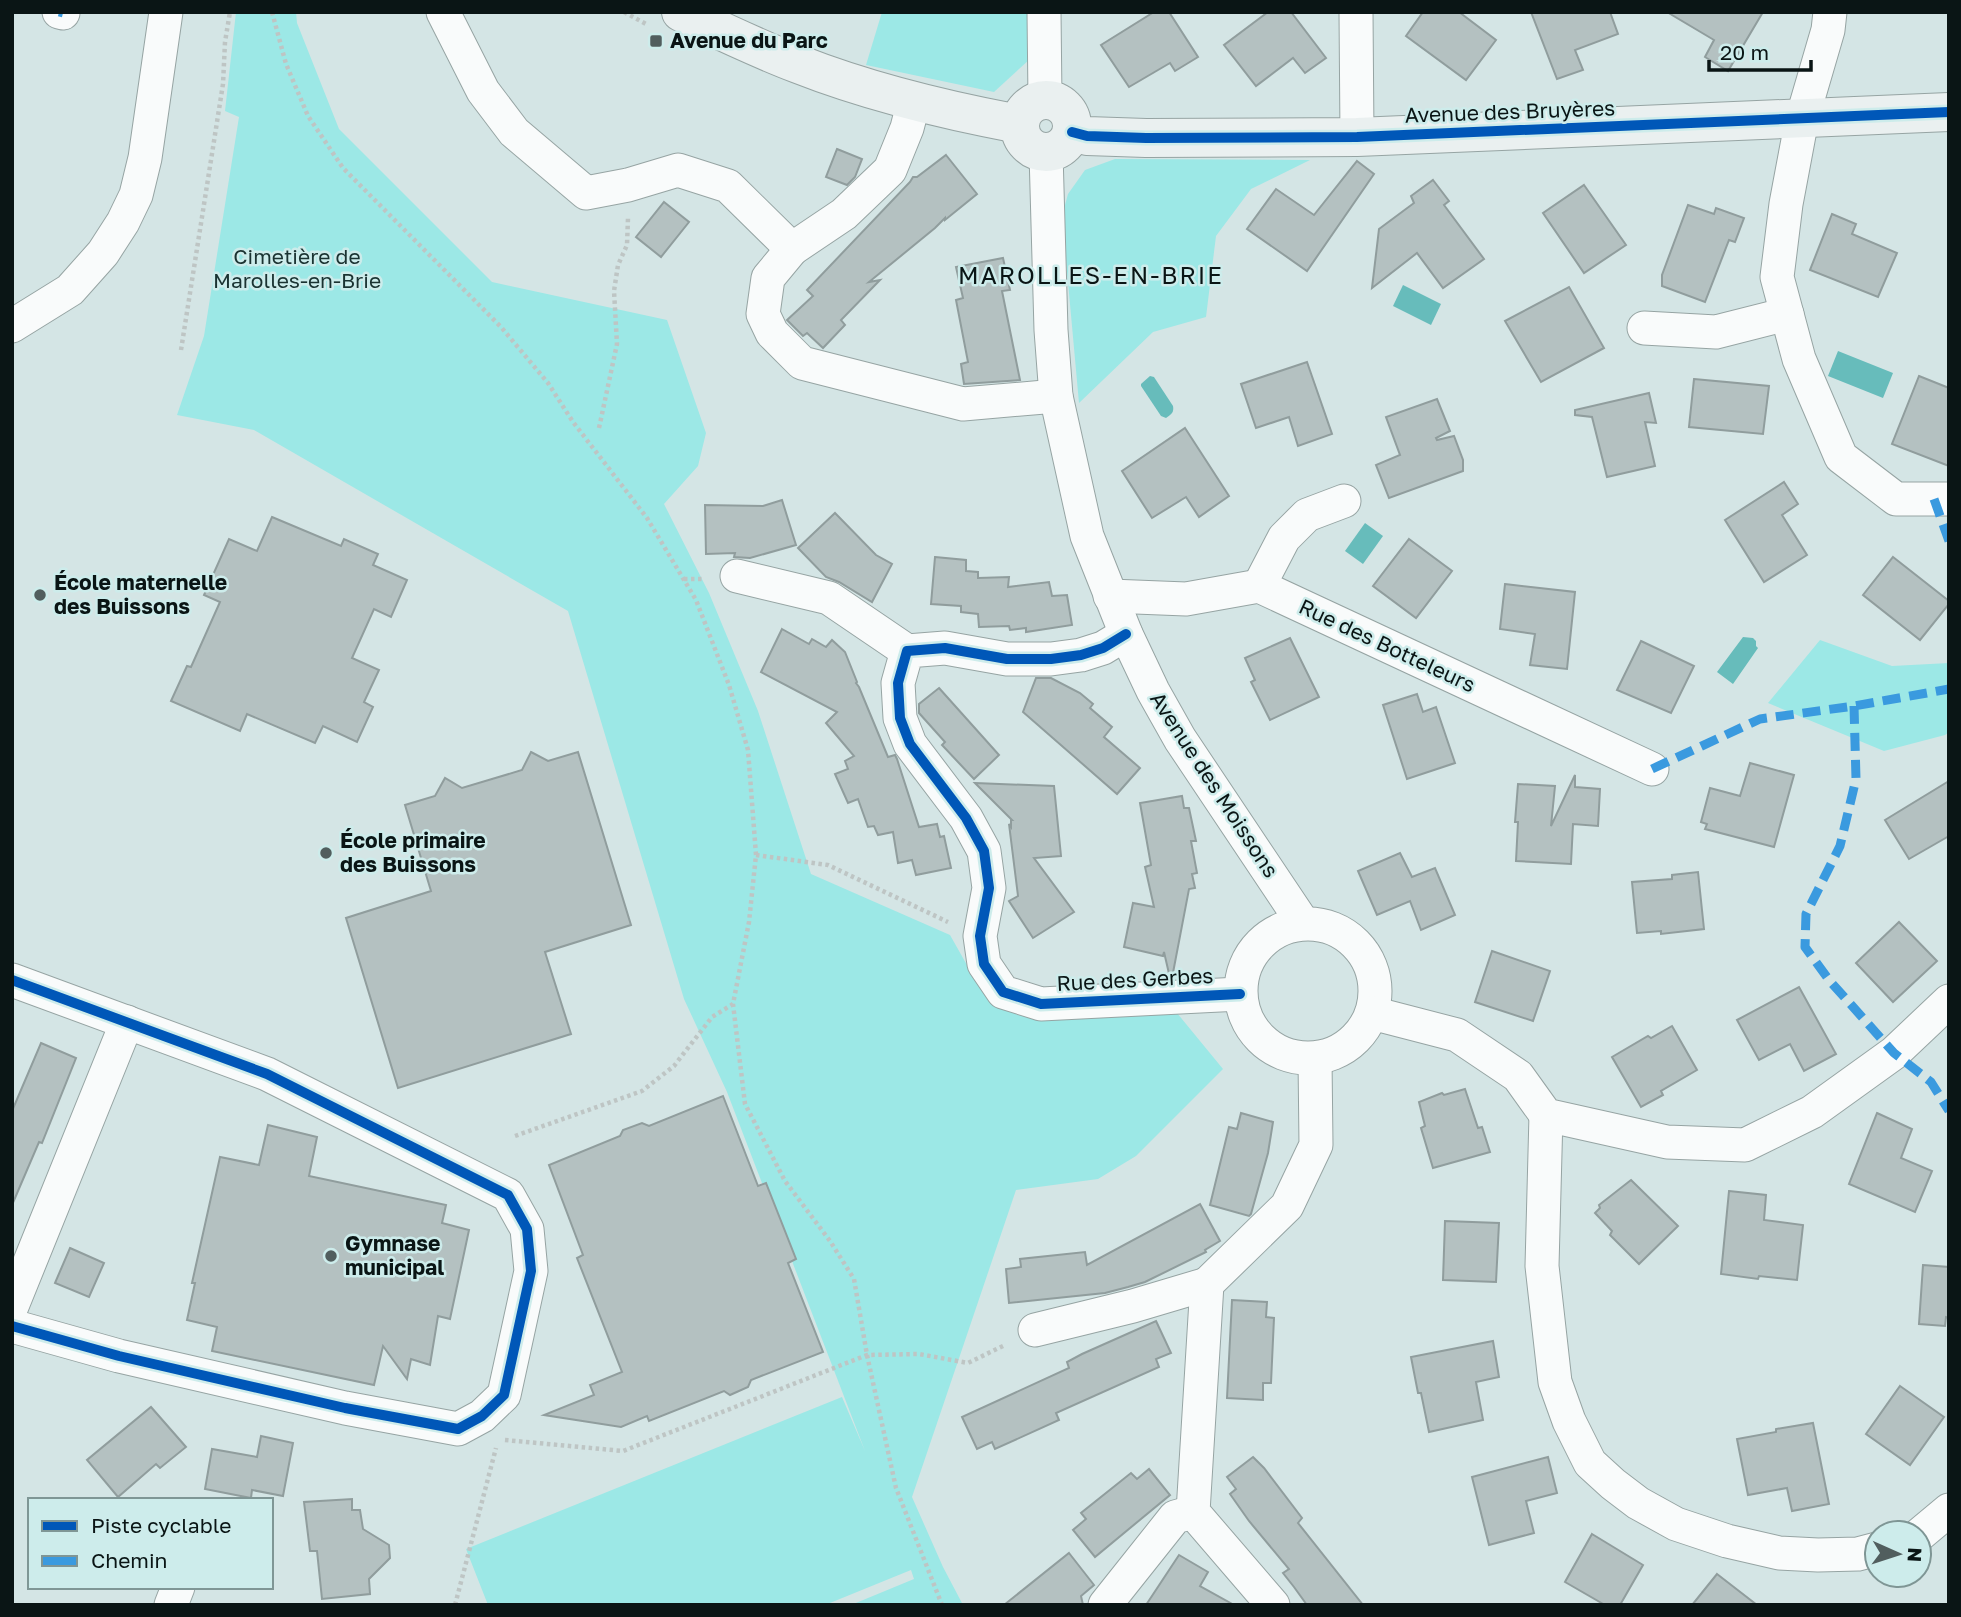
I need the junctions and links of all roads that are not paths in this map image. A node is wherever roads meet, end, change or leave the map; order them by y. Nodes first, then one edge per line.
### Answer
1 (166, 12) edge
2 (443, 12) edge
3 (1044, 12) edge
4 (1356, 12) edge
5 (1830, 12) edge
6 (664, 18) edge
7 (914, 100) junction
8 (1032, 112) junction
9 (1949, 112) edge
10 (1801, 119) junction
11 (1357, 137) junction
12 (1059, 143) junction
13 (792, 249) junction
14 (1787, 314) junction
15 (12, 326) edge
16 (1644, 328) dead end
17 (1056, 396) junction
18 (1949, 499) edge
19 (1344, 501) dead end
20 (737, 576) dead end
21 (1259, 586) junction
22 (1110, 596) junction
23 (1126, 634) junction
24 (907, 651) junction
25 (1652, 769) dead end
26 (1303, 923) junction
27 (12, 980) edge
28 (1240, 994) junction
29 (1949, 1001) edge
30 (1372, 1013) junction
31 (127, 1021) junction
32 (1315, 1059) junction
33 (1545, 1115) junction
34 (1207, 1284) junction
35 (12, 1306) edge
36 (12, 1326) edge
37 (1035, 1330) road end
38 (1949, 1510) edge
39 (1193, 1512) junction
40 (1933, 1523) edge
41 (1863, 1552) edge
42 (1105, 1605) edge
43 (1273, 1605) edge

1 - 15 street
2 - 13 street
3 - 8 street
4 - 11 street
5 - 10 street
6 - 7 street
7 - 8 street
7 - 13 street
8 - 12 street
9 - 10 street, Avenue des Bruyères
10 - 11 street, Avenue des Bruyères
10 - 14 street
11 - 12 street, Avenue des Bruyères
12 - 17 street, Avenue des Moissons
13 - 17 street
14 - 16 street
14 - 18 street
17 - 22 street, Avenue des Moissons
19 - 21 street
20 - 24 street
21 - 22 street
21 - 25 street, Rue des Botteleurs
22 - 23 street, Avenue des Moissons
23 - 24 street
23 - 26 street, Avenue des Moissons
24 - 28 street, Rue des Gerbes
26 - 28 street
26 - 30 street
27 - 31 street
28 - 32 street
29 - 33 street
30 - 32 street
30 - 33 street
31 - 35 street
31 - 36 street
32 - 34 street
33 - 41 street
34 - 37 street
34 - 39 street
38 - 40 street
39 - 42 street
39 - 43 street

